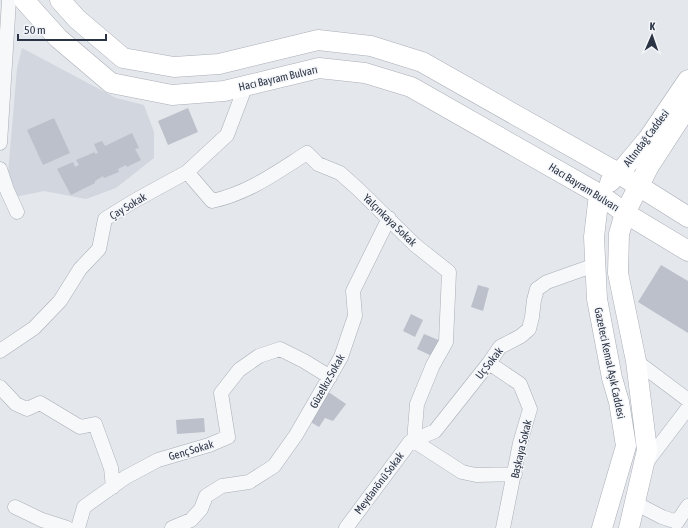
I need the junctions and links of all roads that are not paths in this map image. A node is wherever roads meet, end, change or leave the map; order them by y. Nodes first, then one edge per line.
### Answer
1 (9, 0) edge
2 (24, 0) edge
3 (60, 0) edge
4 (688, 80) edge
5 (246, 85) junction
6 (688, 106) edge
7 (0, 143) edge
8 (0, 169) edge
9 (187, 172) junction
10 (618, 173) junction
11 (639, 187) junction
12 (599, 194) junction
13 (17, 212) dead end
14 (625, 213) junction
15 (688, 217) edge
16 (389, 218) junction
17 (688, 251) edge
18 (595, 265) junction
19 (0, 351) edge
20 (636, 361) junction
21 (489, 363) junction
22 (330, 377) junction
23 (0, 387) edge
24 (688, 400) edge
25 (688, 408) edge
26 (414, 441) junction
27 (644, 467) junction
28 (515, 474) junction
29 (113, 486) junction
30 (635, 503) junction
31 (688, 506) edge
32 (15, 507) dead end
33 (681, 525) edge
34 (68, 528) edge
35 (78, 528) edge
36 (172, 528) edge
37 (346, 528) edge
38 (504, 528) edge
39 (602, 528) edge
40 (629, 528) edge

1 - 7 street
2 - 5 main road, Hacı Bayram Bulvarı
3 - 10 main road
4 - 10 main road, Altındağ Caddesi
5 - 9 street, Çay Sokak
5 - 12 main road, Hacı Bayram Bulvarı
6 - 11 main road, Altındağ Caddesi
8 - 13 street
9 - 16 street, Yalçınkaya Sokak
9 - 19 street, Çay Sokak
10 - 11 main road
10 - 12 main road, Altındağ Caddesi
11 - 14 main road, Altındağ Caddesi
11 - 15 main road
12 - 14 main road, Hacı Bayram Bulvarı
12 - 18 main road, Gazeteci Kemal Aşık Caddesi
14 - 17 main road, Hacı Bayram Bulvarı
14 - 20 main road, Gazeteci Kemal Aşık Caddesi
16 - 22 street, Güzelkız Sokak
16 - 26 street, Yalçınkaya Sokak
18 - 21 street, Uç Sokak
18 - 39 main road, Gazeteci Kemal Aşık Caddesi
20 - 24 street
20 - 27 main road, Gazeteci Kemal Aşık Caddesi
21 - 26 street, Uç Sokak
21 - 28 street, Başkaya Sokak
22 - 29 street, Genç Sokak
22 - 36 street, Güzelkız Sokak
23 - 29 street
25 - 27 street
26 - 28 street
26 - 37 street, Meydanönü Sokak
27 - 30 main road, Gazeteci Kemal Aşık Caddesi
28 - 38 street, Başkaya Sokak
29 - 35 street, Genç Sokak
30 - 33 street
30 - 40 main road, Gazeteci Kemal Aşık Caddesi
31 - 33 street
32 - 34 street

